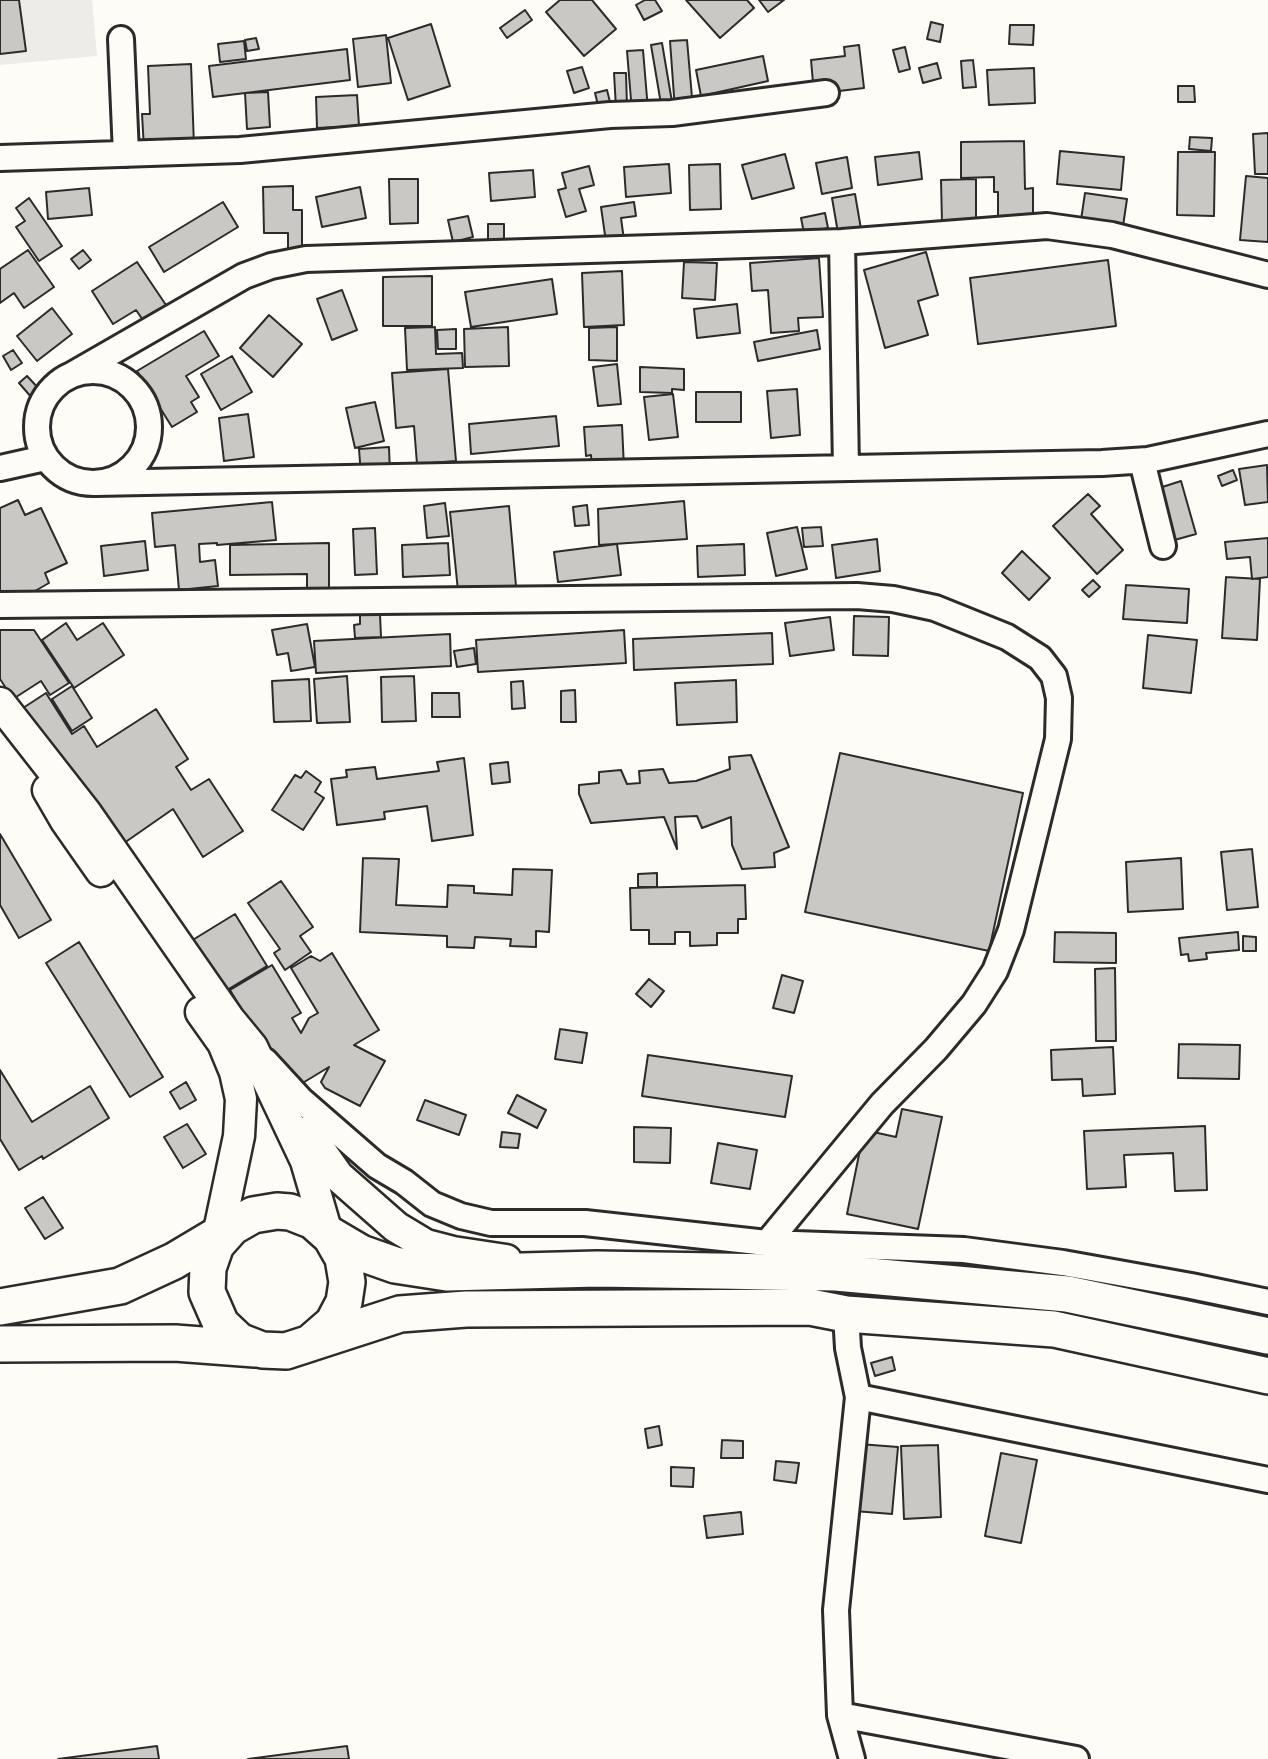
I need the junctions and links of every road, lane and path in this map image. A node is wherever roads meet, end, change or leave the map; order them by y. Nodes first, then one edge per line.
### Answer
1 (121, 39) dead end
2 (826, 93) dead end
3 (126, 154) junction
4 (0, 158) edge
5 (842, 242) junction
6 (1268, 275) edge
7 (70, 376) junction
8 (1268, 434) edge
9 (45, 458) junction
10 (1142, 461) junction
11 (0, 468) edge
12 (846, 468) junction
13 (95, 483) junction
14 (1163, 546) dead end
15 (0, 605) edge
16 (0, 704) edge
17 (252, 1048) junction
18 (327, 1233) junction
19 (222, 1235) junction
20 (767, 1243) junction
21 (597, 1269) junction
22 (1268, 1303) edge
23 (0, 1307) edge
24 (846, 1314) junction
25 (1268, 1336) edge
26 (310, 1343) junction
27 (0, 1344) edge
28 (262, 1350) junction
29 (1268, 1376) edge
30 (858, 1397) junction
31 (1268, 1480) edge
32 (840, 1715) junction
33 (852, 1759) edge
34 (1076, 1759) edge

1 - 3 street
2 - 3 street
3 - 4 street
5 - 6 street
5 - 7 street
5 - 12 street
7 - 9 street
7 - 13 street
8 - 10 street
9 - 11 street
9 - 13 street
10 - 12 street
10 - 14 street
12 - 13 street
15 - 20 street
16 - 17 main road
16 - 19 main road
17 - 18 main road
17 - 20 street
17 - 21 main road
18 - 19 highway
18 - 21 highway
18 - 26 highway
19 - 23 highway
19 - 28 highway
20 - 22 street
21 - 25 highway
24 - 26 highway
24 - 29 highway
24 - 30 street
26 - 28 highway
27 - 28 highway
30 - 31 street
30 - 32 street
32 - 33 street
32 - 34 street

